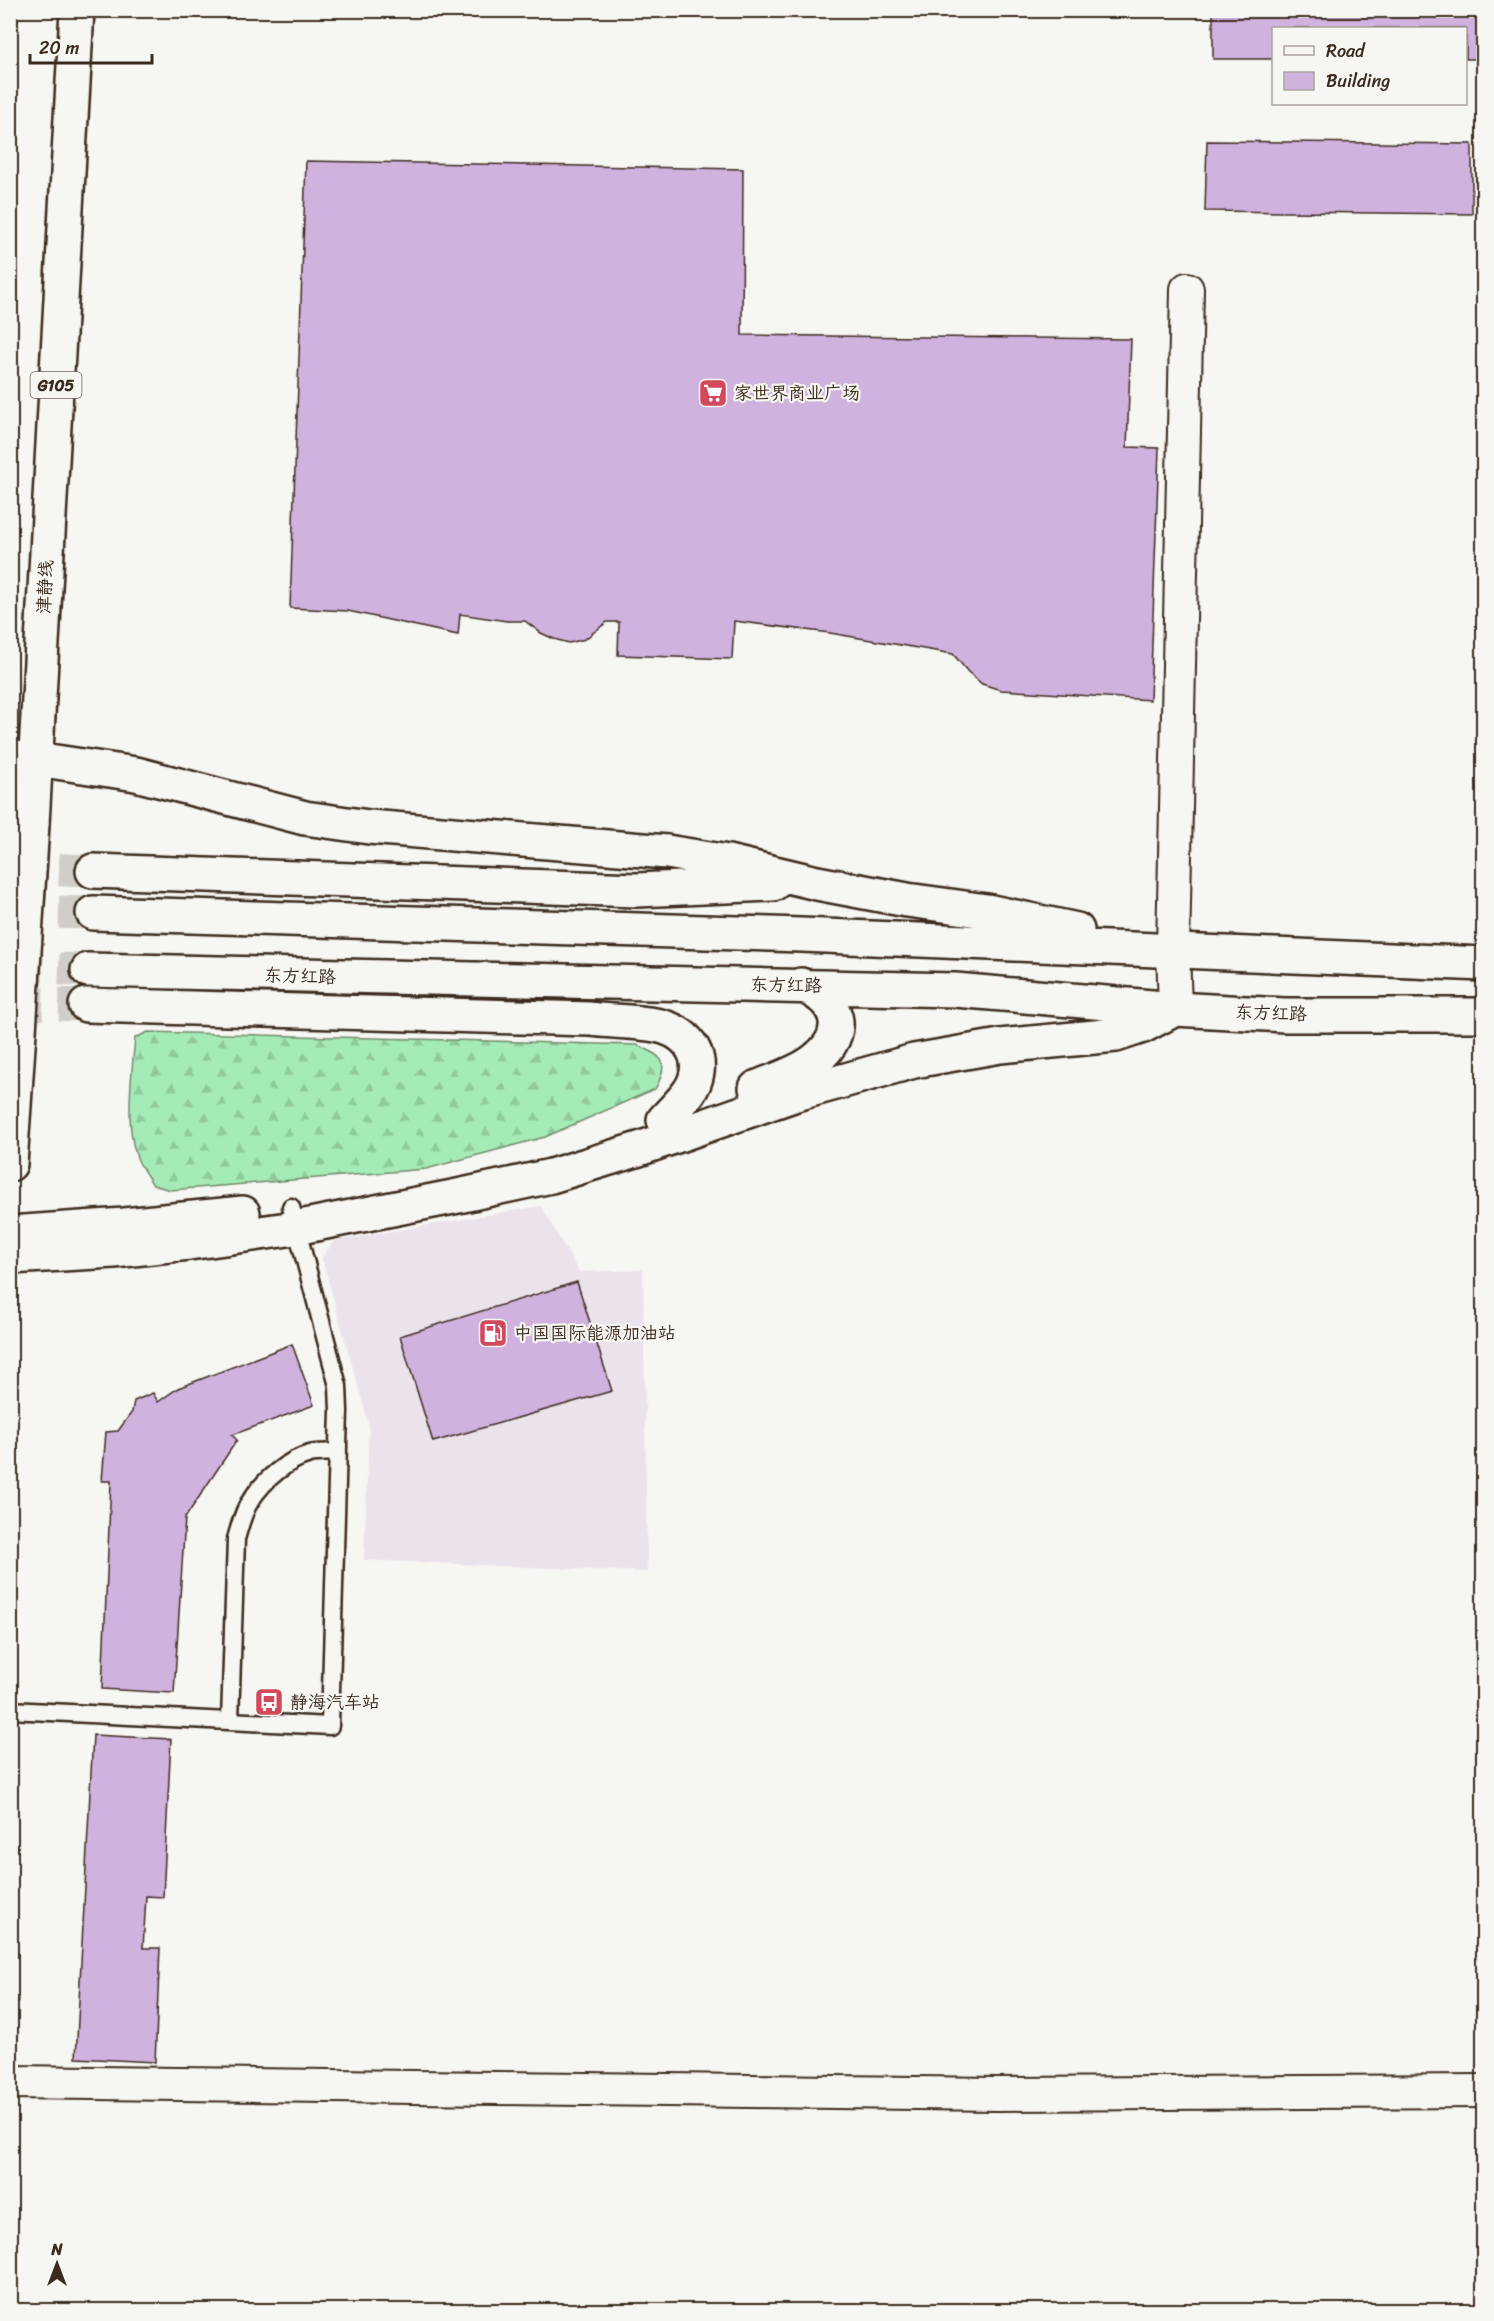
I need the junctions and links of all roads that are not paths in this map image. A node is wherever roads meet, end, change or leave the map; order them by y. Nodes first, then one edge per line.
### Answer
1 (77, 10) edge
2 (1187, 289) dead end
3 (23, 759) edge
4 (93, 872) tunnel mouth
5 (817, 883) junction
6 (93, 913) tunnel mouth
7 (1173, 950) junction
8 (1484, 964) edge
9 (88, 970) tunnel mouth
10 (801, 986) junction
11 (86, 1005) tunnel mouth
12 (1175, 1009) junction
13 (1484, 1015) edge
14 (664, 1120) junction
15 (10, 1164) edge
16 (293, 1217) junction
17 (10, 1233) edge
18 (10, 1257) edge
19 (338, 1452) junction
20 (10, 1710) edge
21 (230, 1720) junction
22 (10, 2082) edge
23 (1484, 2091) edge

1 - 3 main road, 津静线 / G105
2 - 7 street
3 - 5 main road
3 - 15 main road, 津静线 / G105, bridge
4 - 5 main road
5 - 7 main road
6 - 7 main road
7 - 8 main road
7 - 12 street
9 - 10 main road, 东方红路
10 - 12 main road, 东方红路
10 - 14 main road
11 - 14 main road
12 - 13 main road, 东方红路
12 - 16 main road
14 - 16 main road
16 - 17 main road
16 - 18 main road
16 - 19 lane
19 - 21 lane
19 - 21 lane
20 - 21 lane
22 - 23 street

